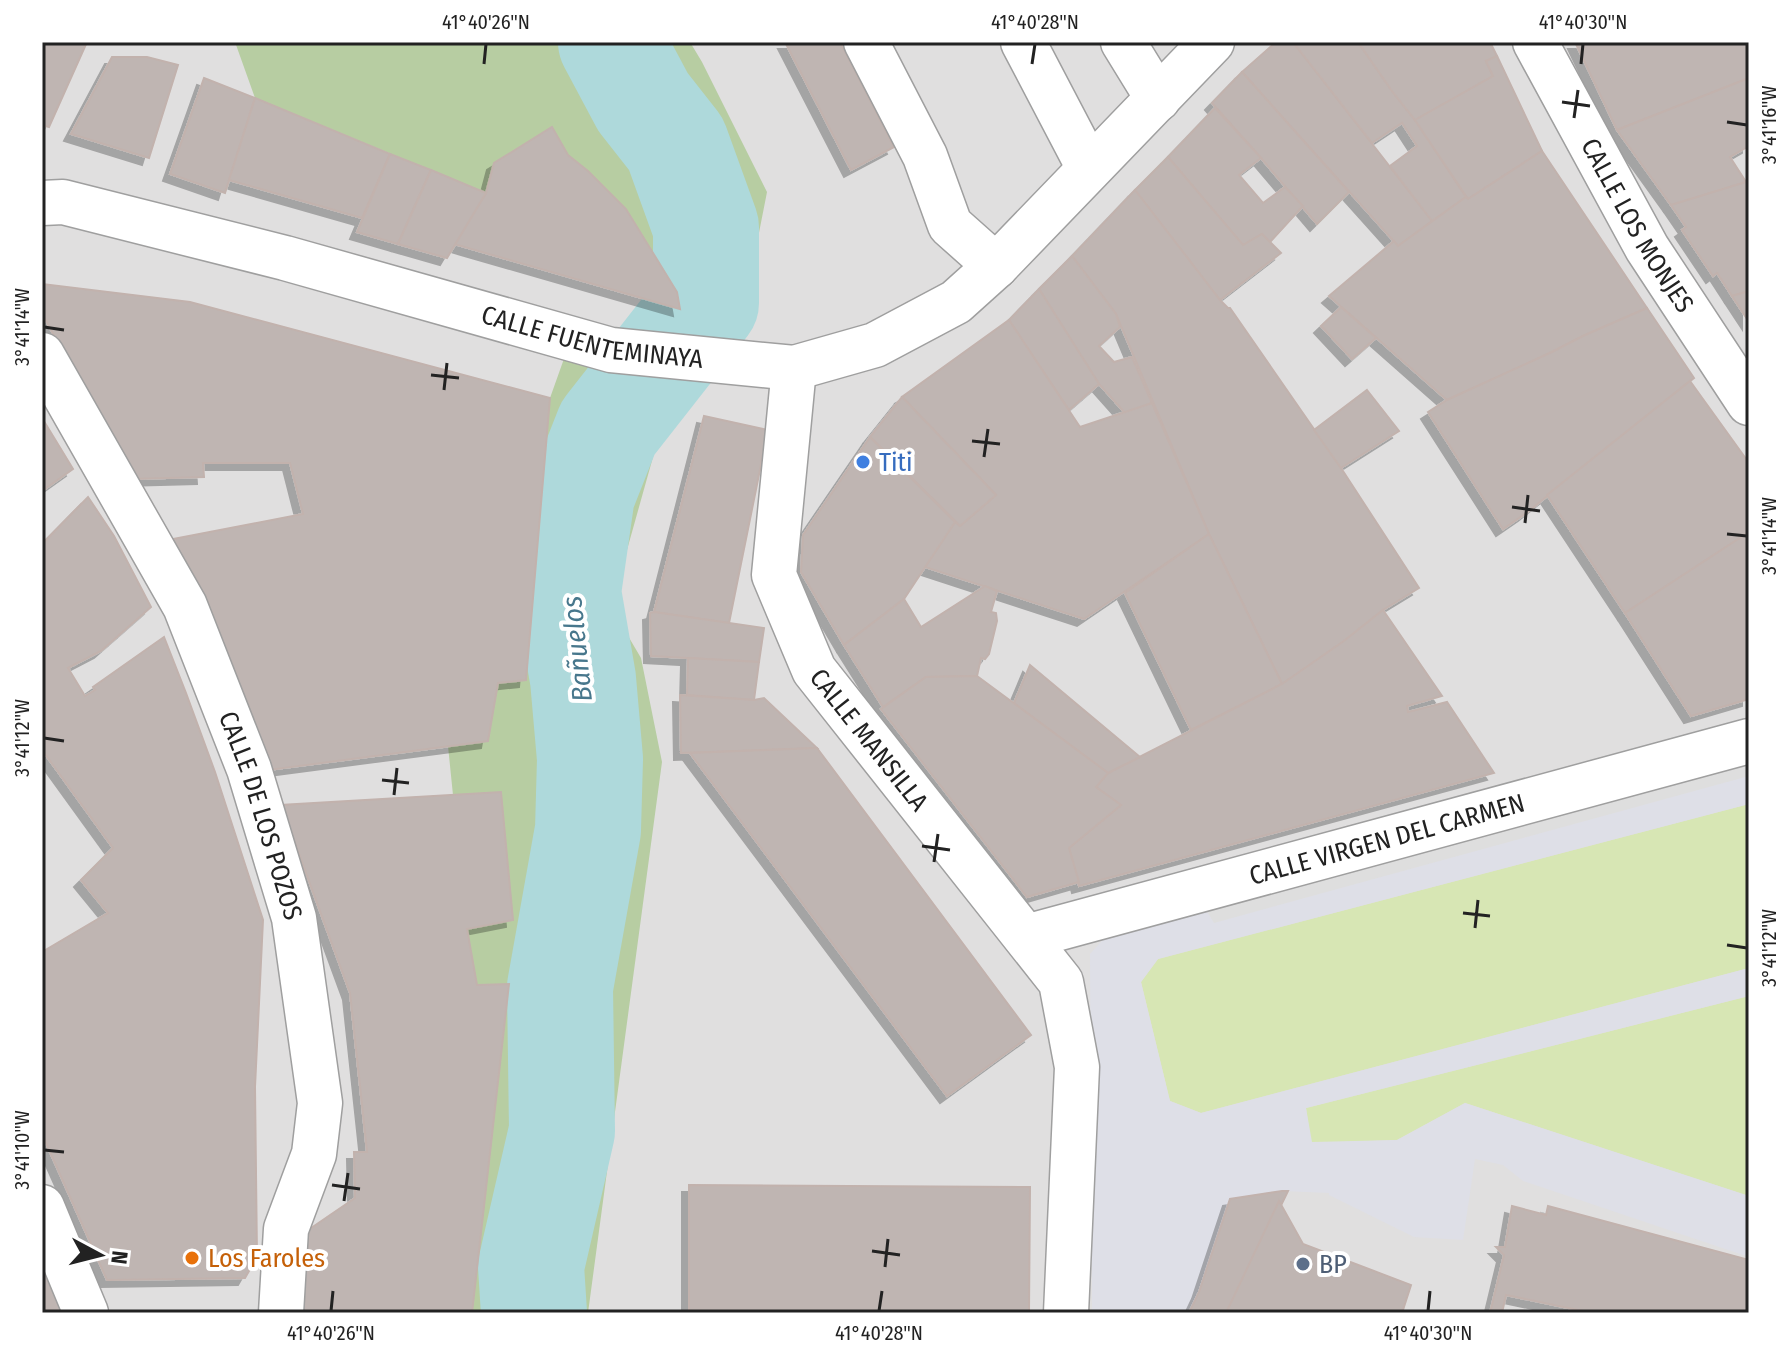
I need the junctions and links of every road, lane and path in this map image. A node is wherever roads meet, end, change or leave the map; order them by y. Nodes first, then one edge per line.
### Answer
1 (866, 42) edge
2 (1023, 42) edge
3 (1123, 42) edge
4 (1212, 42) edge
5 (1535, 42) edge
6 (1158, 99) junction
7 (1089, 168) junction
8 (42, 203) edge
9 (996, 266) junction
10 (42, 355) edge
11 (794, 368) junction
12 (1749, 403) edge
13 (1749, 741) edge
14 (1026, 937) junction
15 (42, 1207) edge
16 (86, 1313) edge
17 (281, 1313) edge
18 (1066, 1313) edge

1 - 9 street
2 - 7 street
3 - 6 street
4 - 6 street, CALLE FUENTEMINAYA
5 - 12 street, CALLE LOS MONJES
6 - 7 street, CALLE FUENTEMINAYA
7 - 9 street, CALLE FUENTEMINAYA
8 - 11 street, CALLE FUENTEMINAYA
9 - 11 street, CALLE FUENTEMINAYA
10 - 17 street, CALLE DE LOS POZOS
11 - 14 street, CALLE MANSILLA
13 - 14 street, CALLE VIRGEN DEL CARMEN
14 - 18 street, CALLE MANSILLA
15 - 16 street

